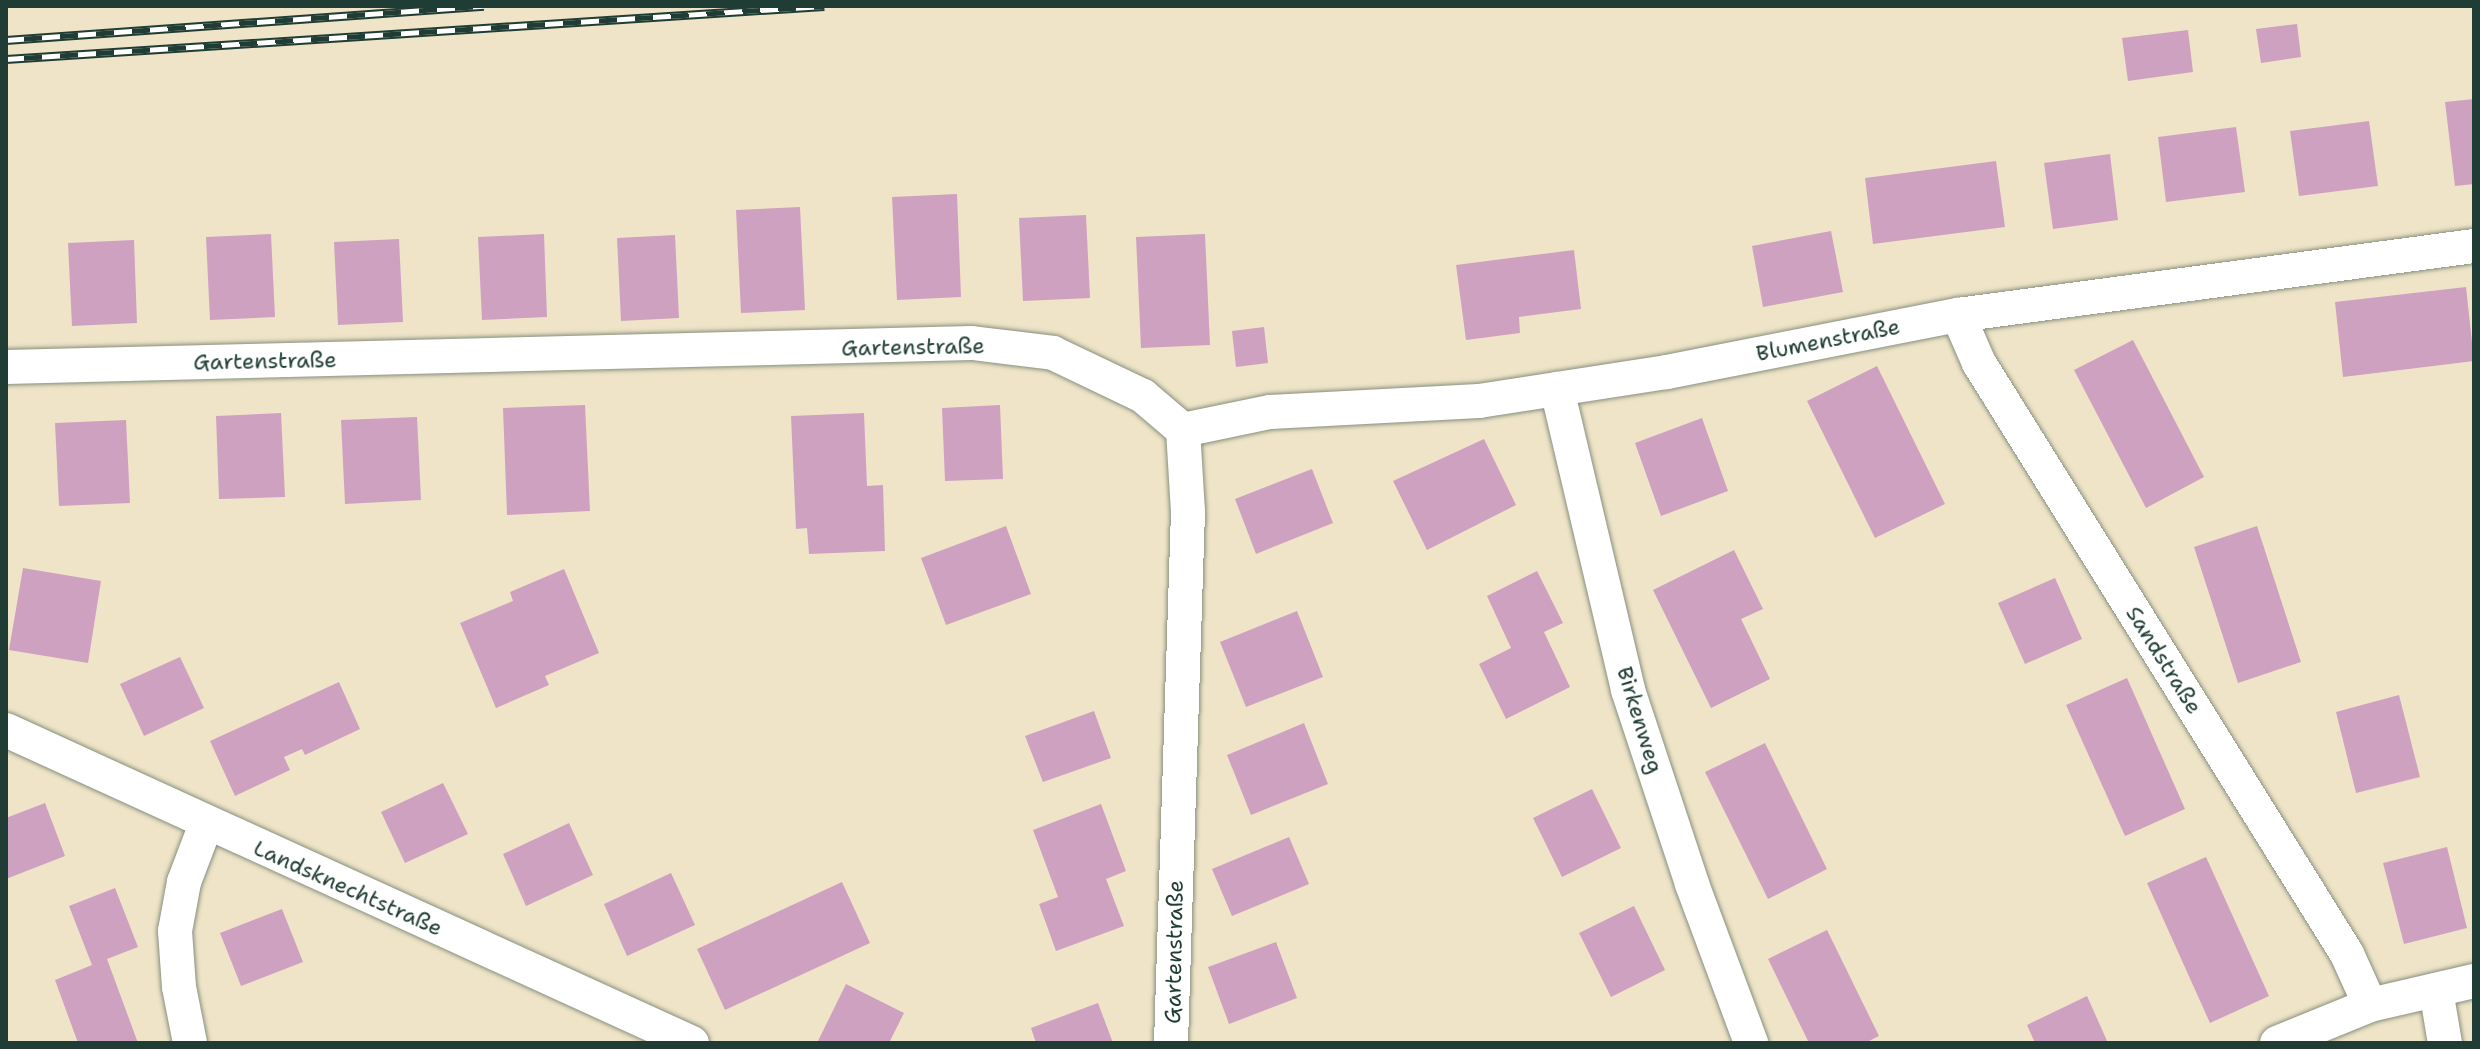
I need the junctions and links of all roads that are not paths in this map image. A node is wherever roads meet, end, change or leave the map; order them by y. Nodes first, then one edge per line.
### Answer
1 (2474, 246) edge
2 (1958, 315) junction
3 (6, 367) edge
4 (1557, 389) junction
5 (1183, 430) junction
6 (6, 730) edge
7 (206, 824) junction
8 (2474, 981) edge
9 (2436, 990) junction
10 (2370, 1005) junction
11 (190, 1043) edge
12 (692, 1043) edge
13 (1171, 1043) edge
14 (1751, 1043) edge
15 (2277, 1043) edge
16 (2445, 1043) edge

1 - 2 street, Blumenstraße
2 - 4 street, Blumenstraße
2 - 10 street, Sandstraße
3 - 5 street, Gartenstraße
4 - 5 street, Blumenstraße
4 - 14 street, Birkenweg
5 - 13 street, Gartenstraße
6 - 7 street, Landsknechtstraße
7 - 11 street
7 - 12 street, Landsknechtstraße
8 - 9 street
9 - 10 street
9 - 16 street
10 - 15 street

